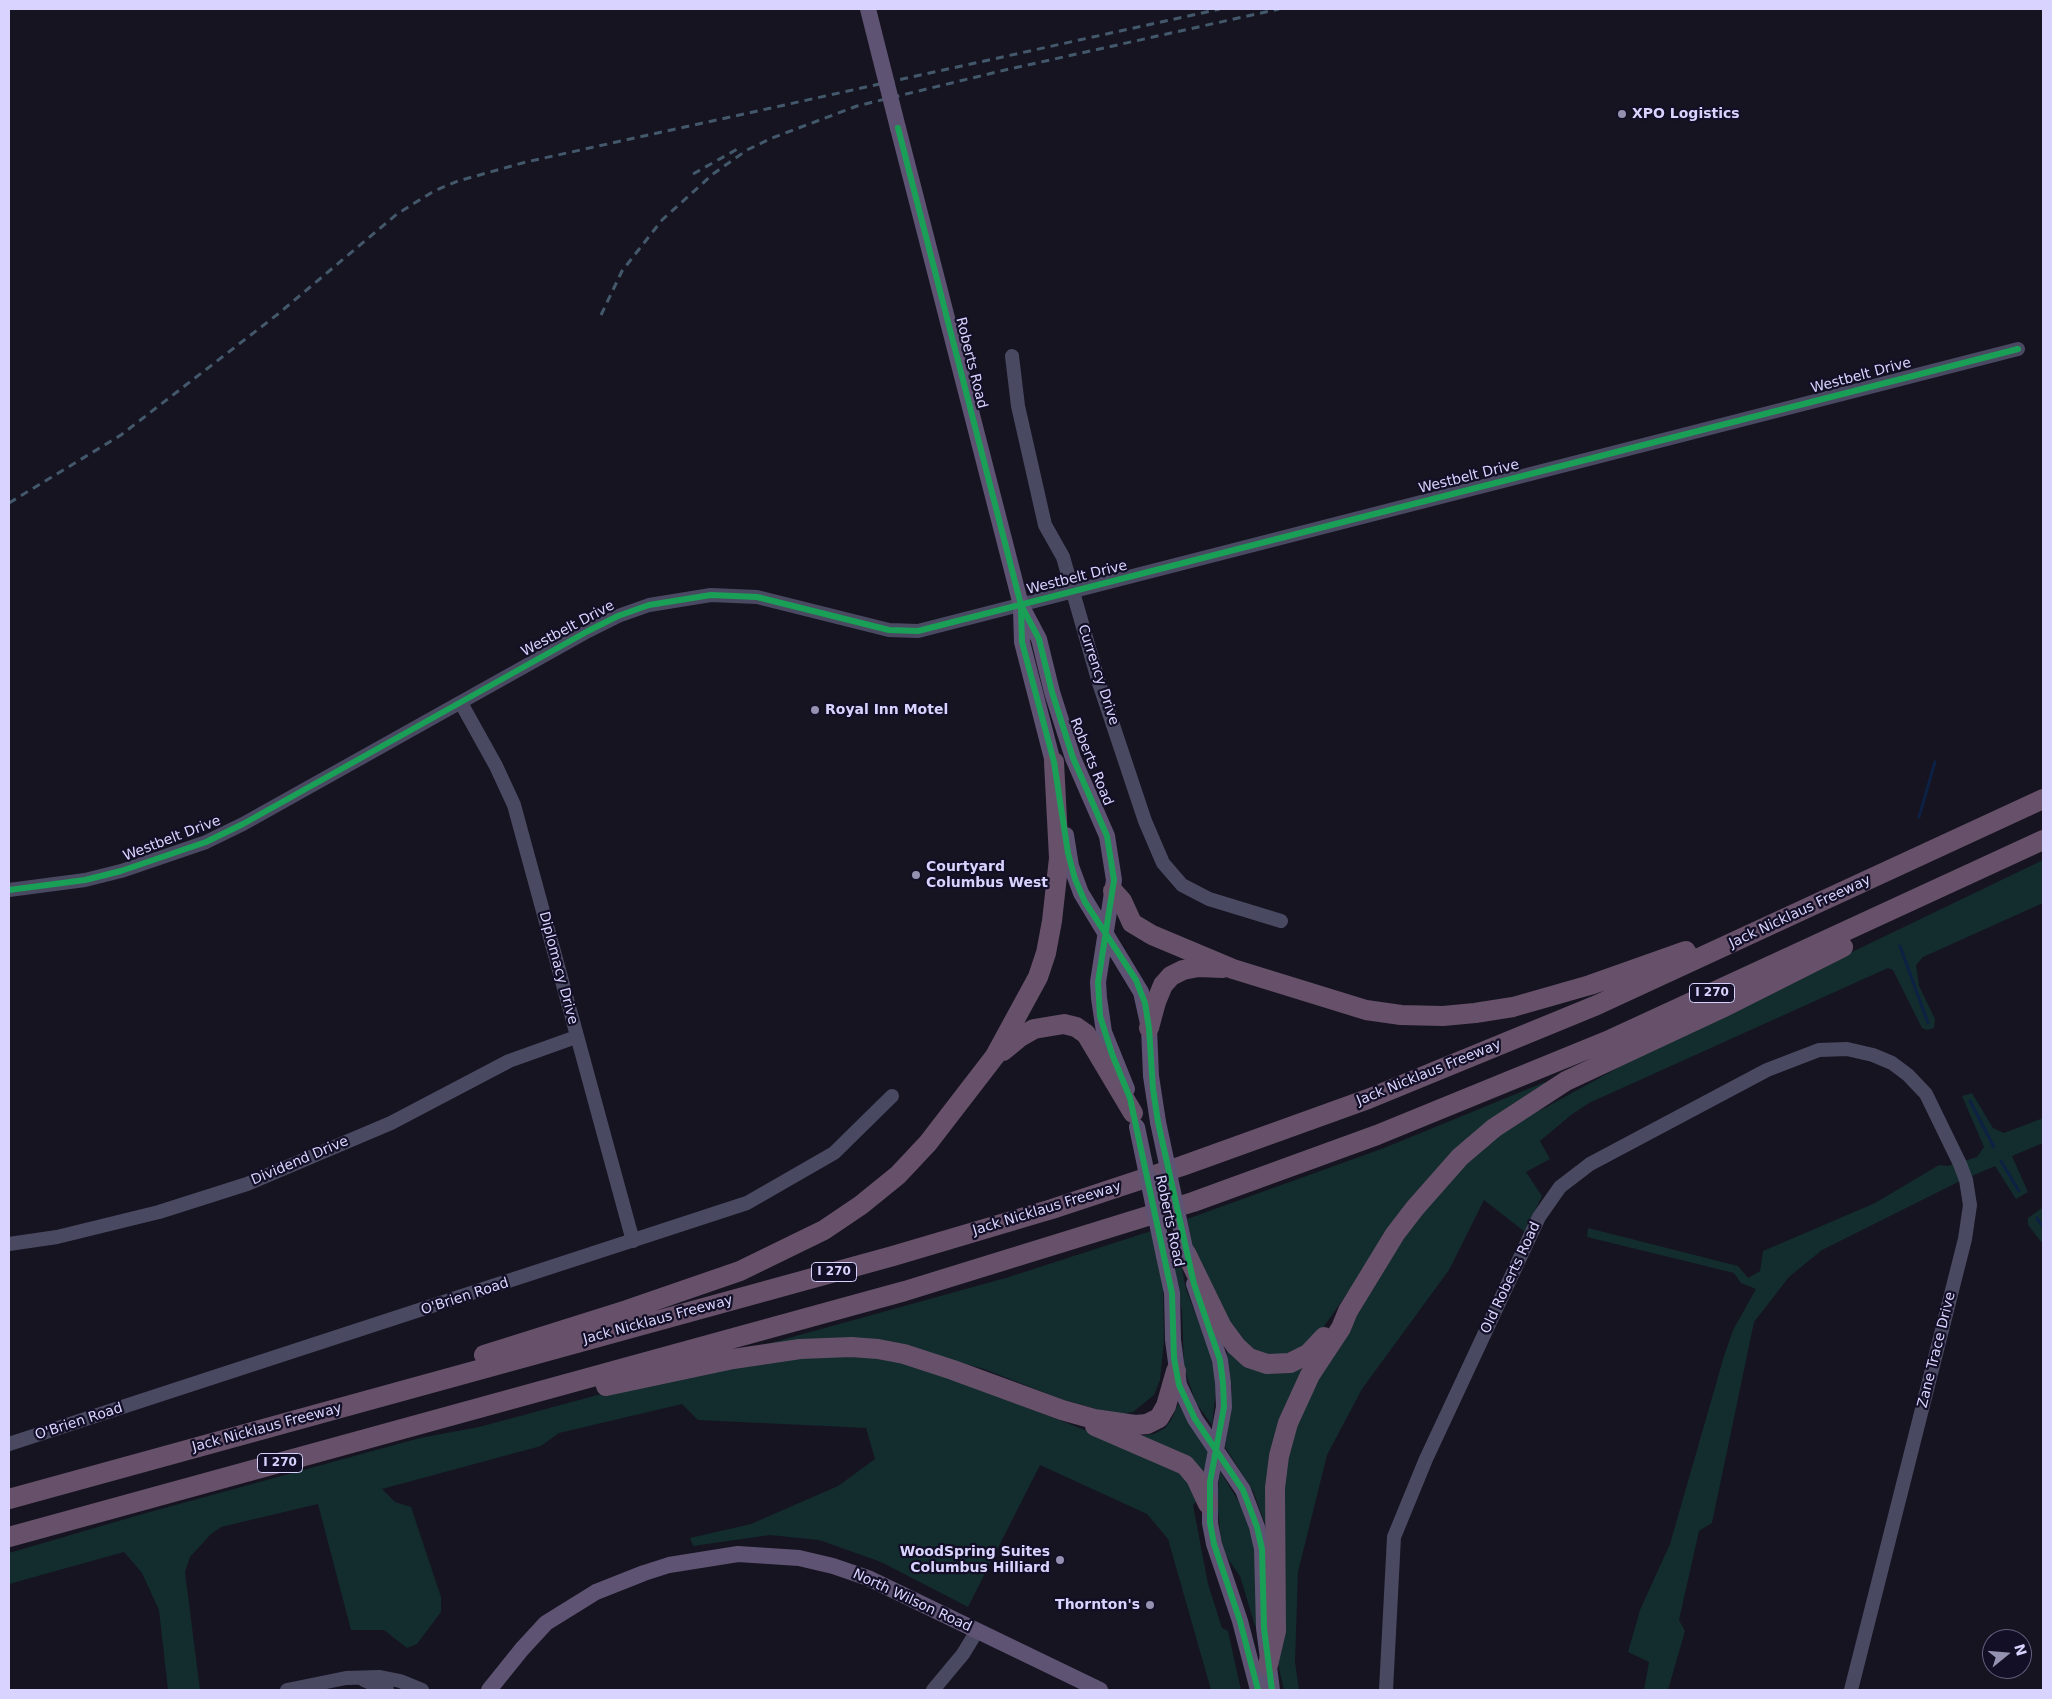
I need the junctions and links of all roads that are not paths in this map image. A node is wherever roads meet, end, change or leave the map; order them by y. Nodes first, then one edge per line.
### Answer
1 (868, 9) edge
2 (2018, 349) dead end
3 (1012, 356) dead end
4 (1072, 592) junction
5 (1021, 605) junction
6 (461, 703) junction
7 (1054, 762) junction
8 (2043, 799) edge
9 (2043, 840) edge
10 (1961, 878) junction
11 (9, 890) edge
12 (1113, 891) junction
13 (1806, 909) junction
14 (1281, 921) dead end
15 (1106, 934) junction
16 (1233, 969) junction
17 (1149, 1028) junction
18 (576, 1037) junction
19 (1858, 1050) joint
20 (995, 1056) junction
21 (892, 1096) dead end
22 (1135, 1120) junction
23 (633, 1242) junction
24 (9, 1244) edge
25 (1186, 1252) junction
26 (1348, 1310) junction
27 (1176, 1371) junction
28 (1062, 1410) junction
29 (293, 1421) junction
30 (410, 1426) junction
31 (9, 1444) edge
32 (1216, 1450) junction
33 (9, 1499) edge
34 (1208, 1504) junction
35 (9, 1537) edge
36 (977, 1631) junction
37 (1268, 1665) junction
38 (359, 1678) junction
39 (287, 1690) edge
40 (387, 1690) edge
41 (422, 1690) edge
42 (489, 1690) edge
43 (933, 1690) edge
44 (1100, 1690) edge
45 (1258, 1690) edge
46 (1272, 1690) edge
47 (1386, 1690) edge
48 (1851, 1690) edge

1 - 5 main road, Roberts Road, bridge
2 - 4 street, Westbelt Drive
3 - 4 street, Currency Drive
4 - 5 street, Westbelt Drive
4 - 14 street, Currency Drive
5 - 6 street, Westbelt Drive
5 - 7 main road, Roberts Road
5 - 12 main road, Roberts Road
6 - 11 street, Westbelt Drive
6 - 18 street, Diplomacy Drive
7 - 15 main road, Roberts Road
7 - 20 highway
8 - 13 highway, Jack Nicklaus Freeway / I 270
9 - 10 highway, I 270
10 - 26 highway
10 - 30 highway, I 270
12 - 15 main road, Roberts Road
12 - 16 highway
13 - 16 highway
13 - 29 highway, Jack Nicklaus Freeway / I 270
15 - 17 main road, Roberts Road
15 - 22 main road, Roberts Road
16 - 17 highway
17 - 25 main road, Roberts Road, bridge
18 - 23 street, Diplomacy Drive
18 - 24 street, Dividend Drive
19 - 47 street, Old Roberts Road
19 - 48 street, Zane Trace Drive
20 - 22 highway
20 - 29 highway
21 - 23 street, O'Brien Road
22 - 27 main road, Roberts Road, bridge
23 - 31 street, O'Brien Road
25 - 26 highway
25 - 32 main road, Roberts Road
26 - 37 highway
27 - 28 highway
27 - 32 main road, Roberts Road
28 - 30 highway
28 - 34 highway
29 - 33 highway, Jack Nicklaus Freeway / I 270
30 - 35 highway, I 270
32 - 34 main road, Roberts Road
32 - 37 main road, Roberts Road
34 - 45 main road, Roberts Road
36 - 42 main road, North Wilson Road
36 - 43 street
36 - 44 main road, North Wilson Road
37 - 46 main road, Roberts Road
38 - 39 street
38 - 40 street
38 - 41 street

